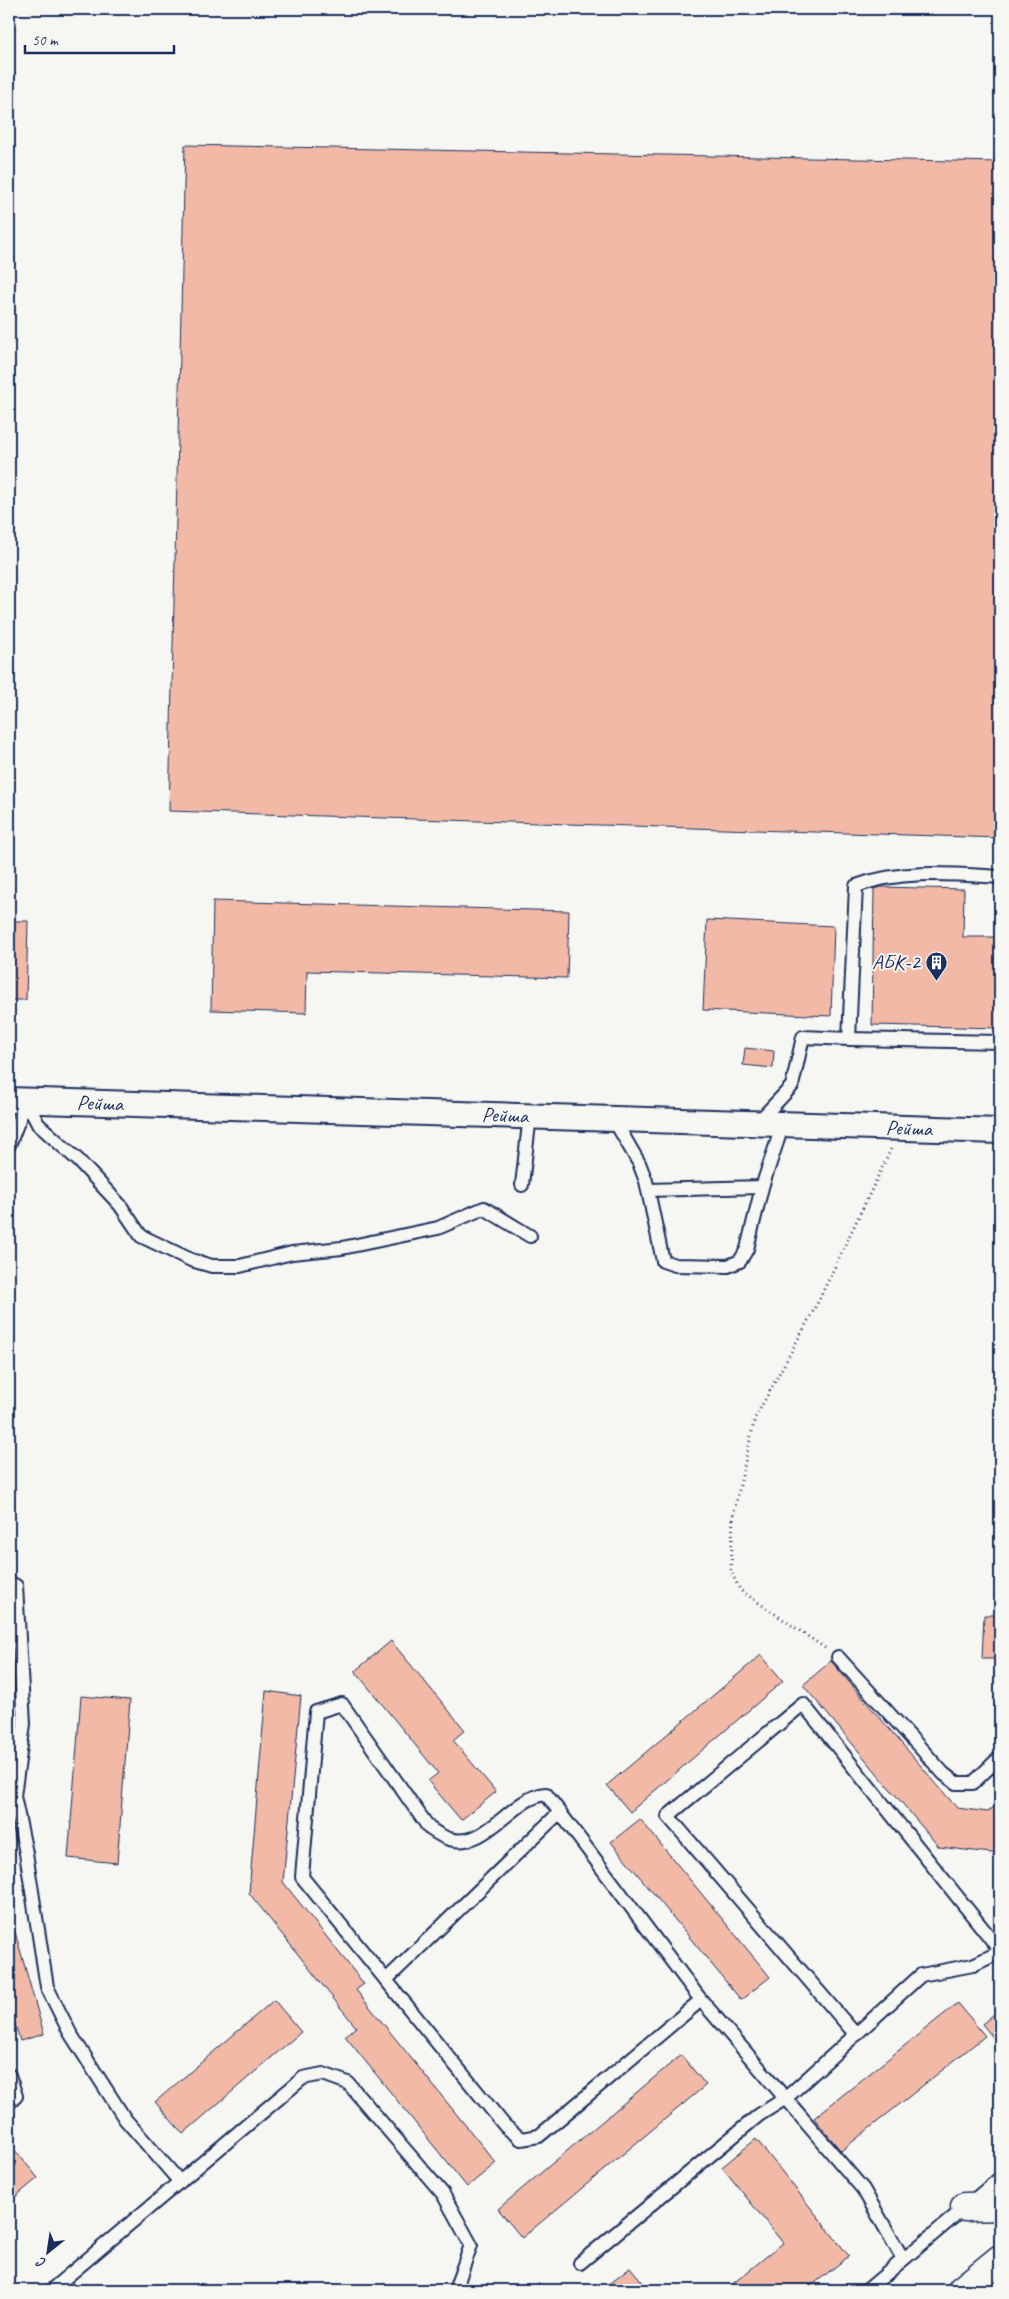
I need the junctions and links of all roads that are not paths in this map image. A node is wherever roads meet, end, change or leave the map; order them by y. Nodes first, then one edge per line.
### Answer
1 (1000, 876) edge
2 (850, 1038) junction
3 (1000, 1042) edge
4 (17, 1100) edge
5 (530, 1115) junction
6 (613, 1118) junction
7 (758, 1122) junction
8 (783, 1124) junction
9 (1000, 1131) edge
10 (9, 1145) edge
11 (522, 1185) dead end
12 (762, 1187) junction
13 (648, 1190) junction
14 (530, 1236) dead end
15 (9, 1582) edge
16 (838, 1657) road end
17 (1000, 1758) edge
18 (560, 1812) junction
19 (1000, 1951) edge
20 (386, 1980) junction
21 (701, 2000) junction
22 (856, 2035) junction
23 (9, 2075) edge
24 (786, 2098) junction
25 (9, 2103) edge
26 (1000, 2178) edge
27 (180, 2182) junction
28 (1000, 2206) edge
29 (965, 2208) junction
30 (903, 2259) junction
31 (1000, 2259) edge
32 (580, 2263) dead end
33 (51, 2290) edge
34 (455, 2290) edge
35 (867, 2290) edge
36 (962, 2290) edge

1 - 2 lane
2 - 3 lane
2 - 7 lane
4 - 5 street, Рейша
4 - 10 lane
4 - 14 lane
5 - 6 street, Рейша
5 - 11 lane
6 - 7 street, Рейша
6 - 13 lane
7 - 8 street, Рейша
8 - 9 street, Рейша
8 - 12 lane
12 - 13 lane
12 - 13 lane
15 - 27 lane
16 - 17 lane
18 - 20 lane
18 - 20 lane
18 - 21 lane
19 - 22 lane
19 - 22 lane
20 - 21 lane
21 - 24 lane
22 - 24 lane
23 - 25 lane
24 - 30 lane
24 - 32 lane
26 - 29 lane
27 - 33 lane
27 - 34 lane
28 - 29 main road
29 - 30 lane
30 - 35 lane
31 - 36 main road

